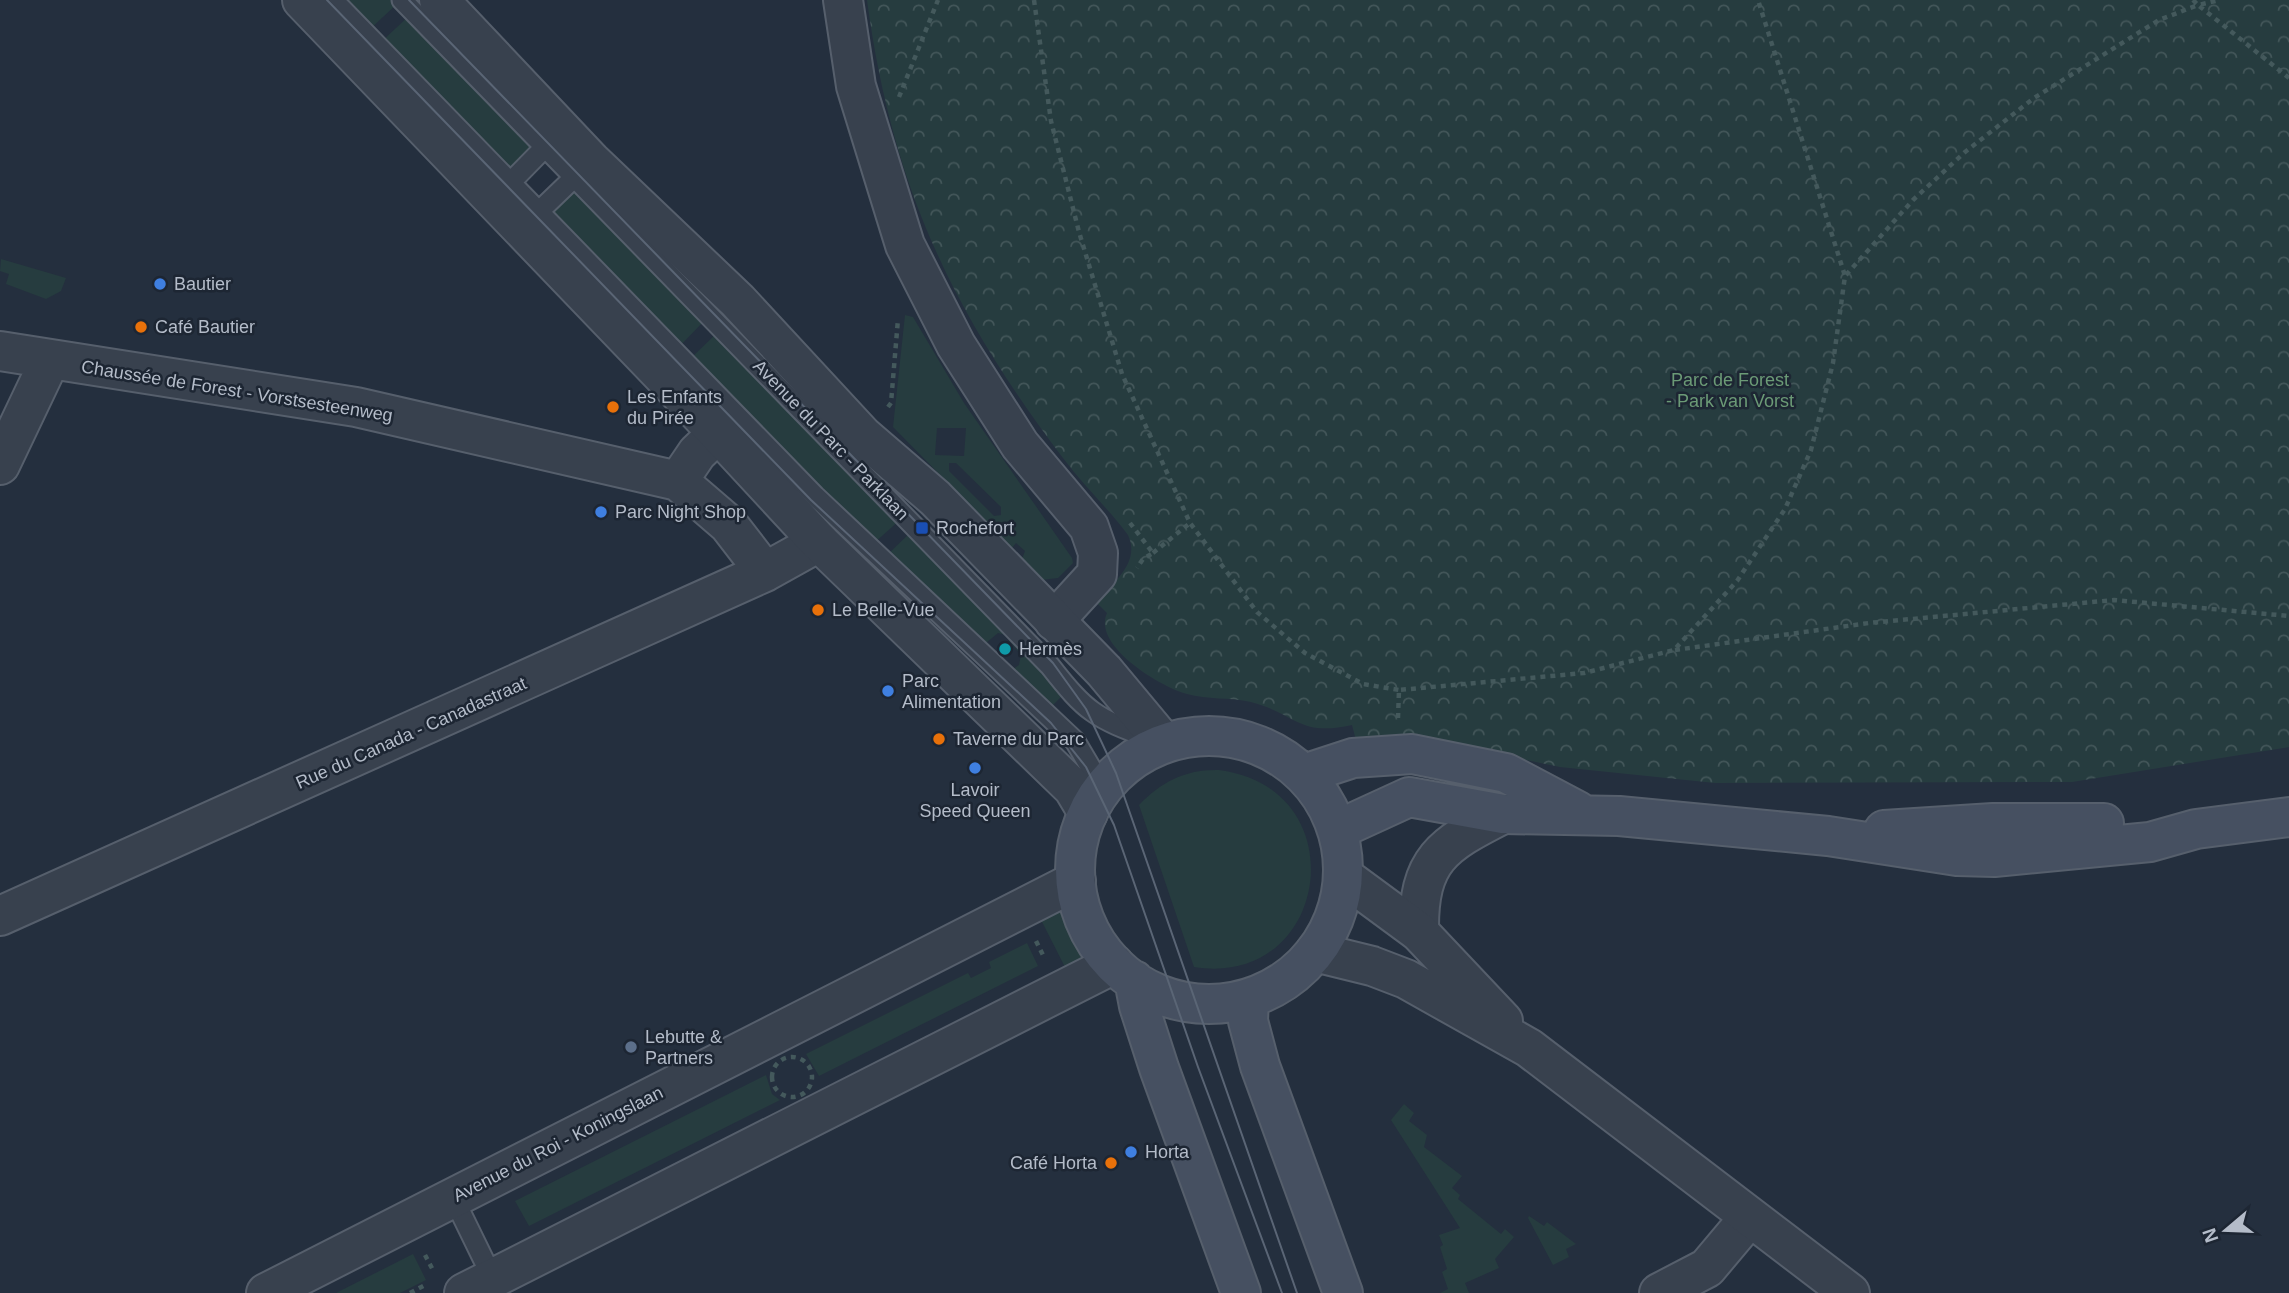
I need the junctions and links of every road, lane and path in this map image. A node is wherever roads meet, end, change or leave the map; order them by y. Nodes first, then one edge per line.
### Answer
1 (302, 0) edge
2 (333, 0) edge
3 (402, 0) edge
4 (439, 0) edge
5 (843, 0) edge
6 (938, 0) edge
7 (1034, 0) edge
8 (1758, 0) edge
9 (2193, 0) edge
10 (2220, 0) edge
11 (2198, 5) junction
12 (2289, 78) edge
13 (898, 100) dead end
14 (554, 139) junction
15 (583, 169) junction
16 (501, 192) junction
17 (530, 220) junction
18 (1845, 276) junction
19 (899, 308) dead end
20 (0, 351) edge
21 (50, 360) junction
22 (718, 433) junction
23 (863, 436) junction
24 (0, 465) edge
25 (678, 481) junction
26 (1190, 523) junction
27 (819, 542) junction
28 (1153, 552) dead end
29 (765, 572) junction
30 (2289, 616) edge
31 (1054, 621) junction
32 (1674, 650) junction
33 (1399, 690) junction
34 (1397, 722) dead end
35 (1164, 743) junction
36 (1304, 774) junction
37 (1094, 803) junction
38 (1503, 814) junction
39 (1584, 814) junction
40 (2289, 817) edge
41 (1337, 830) junction
42 (1343, 876) junction
43 (1076, 881) junction
44 (0, 916) edge
45 (1419, 932) junction
46 (1033, 936) dead end
47 (1315, 952) junction
48 (1049, 965) dead end
49 (1124, 972) junction
50 (1249, 998) junction
51 (1529, 1048) junction
52 (774, 1070) joint
53 (453, 1198) junction
54 (1749, 1217) junction
55 (478, 1286) edge
56 (266, 1293) edge
57 (1241, 1293) edge
58 (1343, 1293) edge
59 (1659, 1293) edge
60 (1850, 1293) edge

1 - 16 street
2 - 16 lane
3 - 14 lane, Avenue du Parc - Parklaan
4 - 14 street, Avenue du Parc - Parklaan
5 - 31 street
6 - 13 path
7 - 26 path
8 - 18 path
9 - 11 path
10 - 11 path
11 - 12 path
11 - 18 path
14 - 15 street, Avenue du Parc - Parklaan
14 - 16 lane
15 - 17 lane
15 - 23 street, Avenue du Parc - Parklaan
15 - 35 lane, Avenue du Parc - Parklaan
16 - 17 street
17 - 22 street
17 - 37 lane
18 - 32 path
19 - 23 path
20 - 21 street, Chaussée de Forest - Vorstsesteenweg
21 - 24 street
21 - 25 street, Chaussée de Forest - Vorstsesteenweg
22 - 25 street
22 - 27 street
23 - 31 street, Avenue du Parc - Parklaan
25 - 29 street, Chaussée de Forest - Vorstsesteenweg
26 - 28 path
26 - 33 path
27 - 29 street, Rue du Canada - Canadastraat
27 - 37 street
29 - 44 street, Rue du Canada - Canadastraat
30 - 32 path
31 - 35 street, Avenue du Parc - Parklaan
32 - 33 path
33 - 34 path
35 - 36 main road
35 - 37 main road
36 - 39 main road
36 - 41 main road
37 - 43 main road
38 - 39 main road
38 - 41 main road
38 - 45 street
39 - 40 main road
41 - 42 main road
42 - 45 street
42 - 47 main road
43 - 49 main road
43 - 53 street, Avenue du Roi - Koningslaan
45 - 51 street
46 - 48 path
47 - 50 main road
47 - 51 street
49 - 50 main road
49 - 55 street
49 - 57 main road
50 - 58 main road
51 - 54 street
52 - 52 path
53 - 55 lane
53 - 56 street, Avenue du Roi - Koningslaan
54 - 59 street
54 - 60 street

